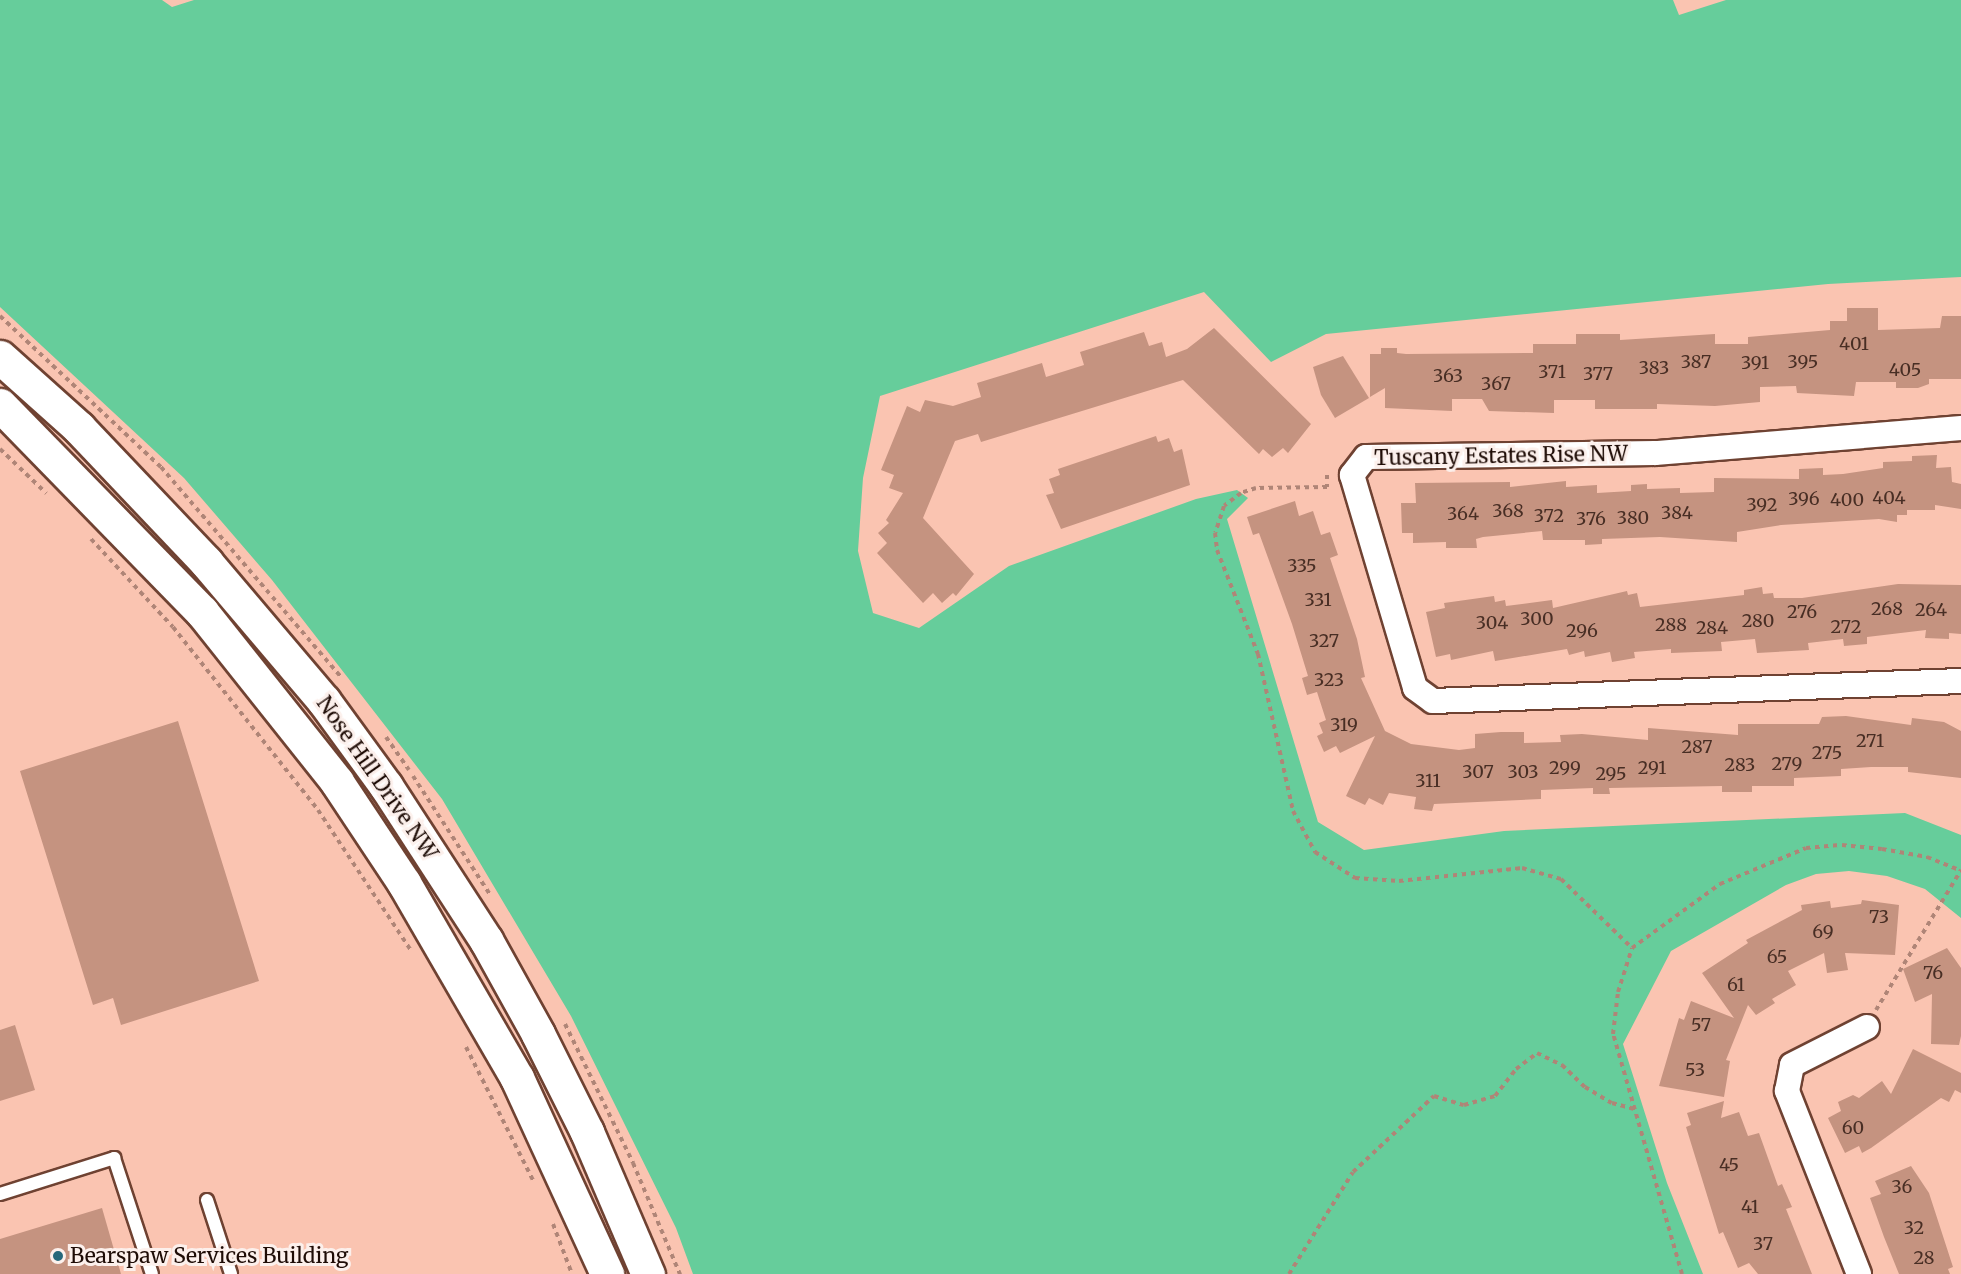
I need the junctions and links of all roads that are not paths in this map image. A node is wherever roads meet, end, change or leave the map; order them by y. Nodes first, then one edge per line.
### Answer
1 (0, 357) edge
2 (0, 405) edge
3 (1961, 428) edge
4 (1961, 681) edge
5 (1867, 1027) road end
6 (0, 1194) edge
7 (207, 1200) dead end
8 (152, 1274) edge
9 (231, 1274) edge
10 (607, 1274) edge
11 (648, 1274) edge
12 (1859, 1274) edge

1 - 11 street, Nose Hill Drive NW
2 - 10 street, Nose Hill Drive NW
3 - 4 street, Tuscany Estates Rise NW
5 - 12 street
6 - 8 lane
7 - 9 lane

